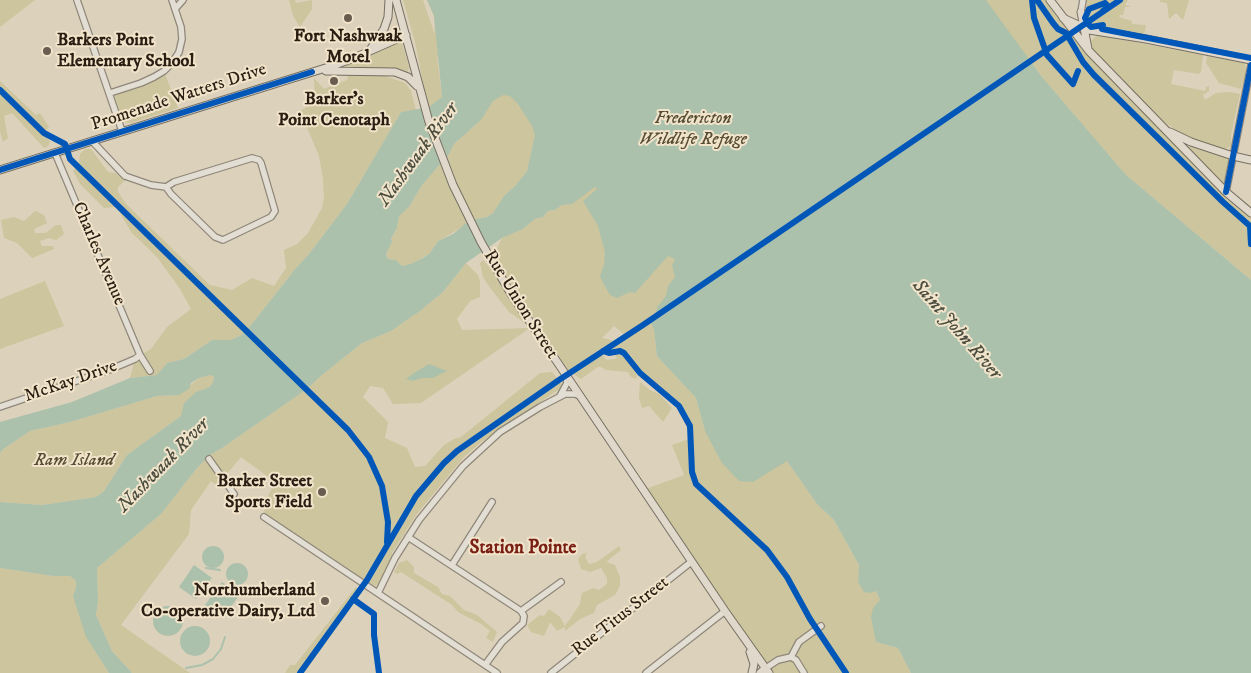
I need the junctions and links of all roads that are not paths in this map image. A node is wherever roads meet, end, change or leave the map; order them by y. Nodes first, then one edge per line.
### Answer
1 (77, 0) edge
2 (172, 0) edge
3 (183, 0) edge
4 (389, 0) edge
5 (396, 0) edge
6 (1050, 0) edge
7 (1083, 0) edge
8 (175, 9) junction
9 (1077, 17) junction
10 (1062, 18) junction
11 (1082, 26) junction
12 (1074, 34) junction
13 (406, 35) junction
14 (1089, 51) junction
15 (368, 52) junction
16 (1251, 60) edge
17 (1251, 65) edge
18 (312, 72) junction
19 (419, 89) junction
20 (110, 93) junction
21 (1163, 128) junction
22 (122, 131) junction
23 (92, 141) junction
24 (55, 153) junction
25 (1233, 156) junction
26 (1251, 160) edge
27 (0, 170) edge
28 (166, 187) junction
29 (1226, 192) junction
30 (1251, 213) edge
31 (140, 355) junction
32 (150, 371) dead end
33 (566, 376) junction
34 (560, 396) junction
35 (580, 396) junction
36 (0, 406) edge
37 (209, 459) dead end
38 (234, 494) dead end
39 (492, 502) dead end
40 (264, 517) dead end
41 (408, 536) junction
42 (691, 562) junction
43 (452, 565) junction
44 (561, 582) dead end
45 (378, 593) junction
46 (521, 611) junction
47 (725, 611) junction
48 (820, 626) dead end
49 (747, 642) junction
50 (791, 657) junction
51 (485, 665) junction
52 (765, 671) edge
53 (497, 673) edge
54 (551, 673) edge
55 (646, 673) edge
56 (752, 673) edge
57 (804, 673) edge

1 - 20 street
2 - 8 street
3 - 8 street
4 - 15 main road
5 - 13 main road, Rue Union Street
6 - 10 main road
7 - 9 street
8 - 20 street
9 - 10 main road
9 - 11 main road
9 - 11 main road
9 - 12 main road
10 - 12 main road
11 - 14 main road
11 - 16 main road
12 - 14 main road
13 - 15 main road, Promenade Watters Drive
13 - 19 main road, Rue Union Street
14 - 21 main road
15 - 18 main road, Promenade Watters Drive
17 - 25 street
18 - 19 main road
18 - 22 main road, Promenade Watters Drive
19 - 33 main road, Rue Union Street
20 - 22 street
21 - 25 main road
21 - 29 main road
22 - 23 main road, Promenade Watters Drive
23 - 24 main road, Promenade Watters Drive
23 - 28 street
24 - 27 main road, Promenade Watters Drive
24 - 31 street, Charles Avenue
25 - 26 main road
25 - 29 street
28 - 28 street
29 - 30 main road
31 - 32 street, Charles Avenue
31 - 36 street, McKay Drive
33 - 34 street
33 - 35 main road, Rue Union Street
34 - 35 street
34 - 41 street
35 - 42 main road, Rue Union Street
37 - 38 street
39 - 43 street
40 - 45 street
41 - 43 street
41 - 45 street
42 - 47 main road, Rue Union Street
42 - 54 street, Rue Titus Street
43 - 46 street
44 - 46 street
45 - 51 street
46 - 51 street
47 - 49 main road, Rue Union Street
47 - 55 street
48 - 50 street
49 - 52 main road, Rue Union Street
49 - 56 main road
50 - 52 street
50 - 57 street
51 - 53 street

